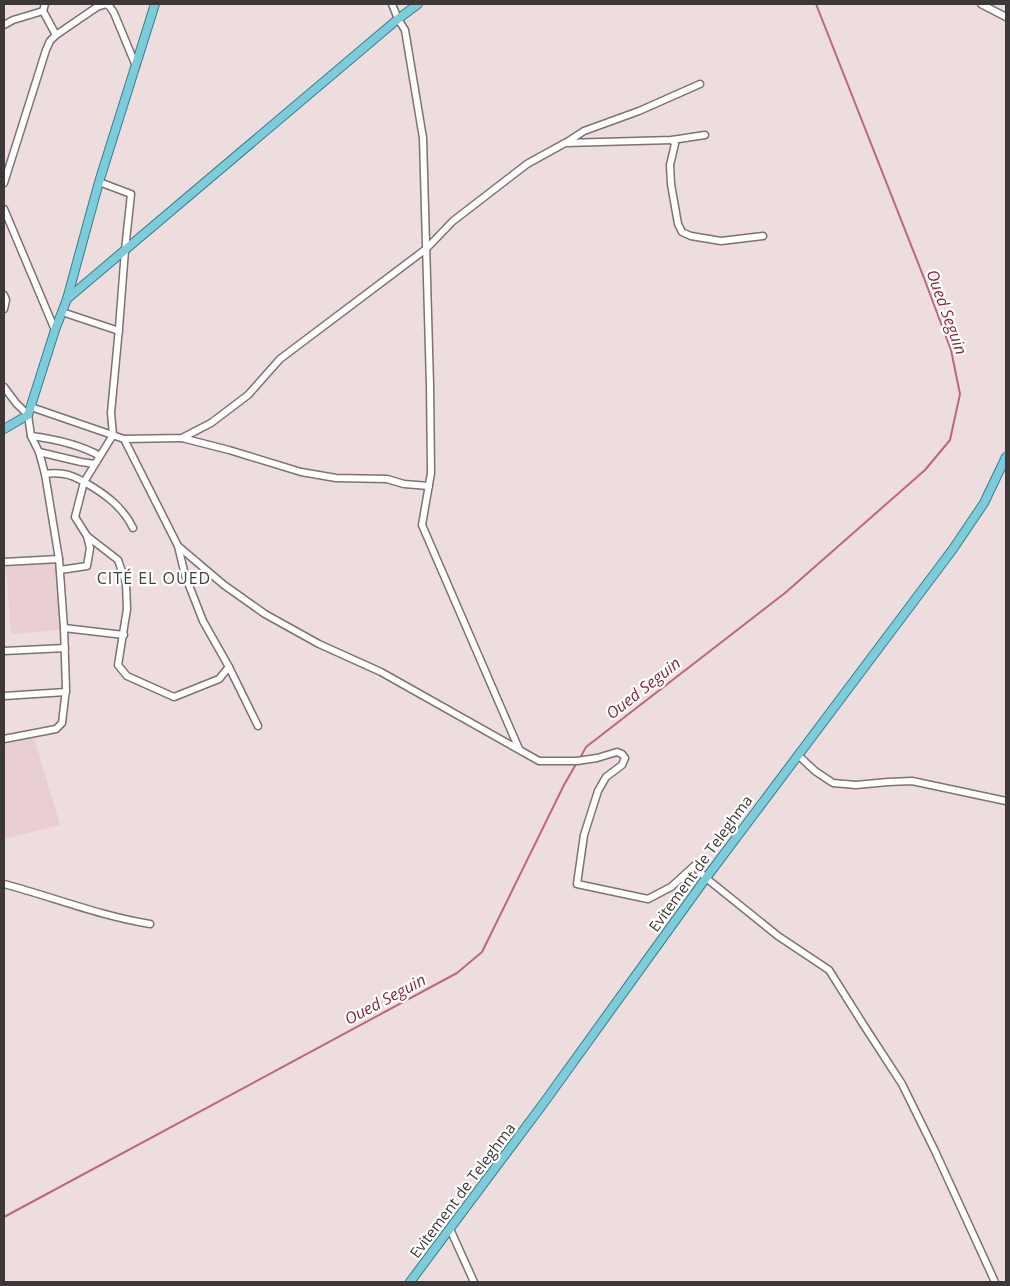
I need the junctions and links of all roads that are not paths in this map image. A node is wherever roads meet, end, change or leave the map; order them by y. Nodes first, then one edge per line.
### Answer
1 (45, 4) edge
2 (155, 4) edge
3 (392, 4) edge
4 (418, 4) edge
5 (981, 4) edge
6 (97, 6) edge
7 (43, 11) junction
8 (398, 18) junction
9 (1006, 18) edge
10 (4, 25) edge
11 (56, 35) junction
12 (136, 66) junction
13 (700, 84) dead end
14 (704, 135) dead end
15 (672, 140) junction
16 (566, 143) junction
17 (99, 182) junction
18 (4, 183) edge
19 (4, 209) edge
20 (763, 236) dead end
21 (426, 249) junction
22 (125, 250) junction
23 (4, 295) edge
24 (67, 299) junction
25 (4, 309) edge
26 (62, 312) junction
27 (55, 330) junction
28 (119, 331) junction
29 (4, 387) edge
30 (30, 411) junction
31 (4, 429) edge
32 (31, 436) junction
33 (113, 436) junction
34 (182, 438) junction
35 (124, 439) junction
36 (39, 452) junction
37 (100, 456) junction
38 (1006, 457) edge
39 (95, 464) junction
40 (45, 474) junction
41 (84, 482) junction
42 (429, 486) junction
43 (133, 528) dead end
44 (87, 536) junction
45 (178, 546) junction
46 (59, 558) junction
47 (4, 562) edge
48 (60, 570) junction
49 (64, 628) junction
50 (124, 635) junction
51 (65, 648) junction
52 (4, 651) edge
53 (230, 667) junction
54 (66, 692) junction
55 (4, 696) edge
56 (258, 726) dead end
57 (4, 739) edge
58 (519, 750) junction
59 (798, 755) junction
60 (1006, 801) edge
61 (706, 878) junction
62 (4, 884) edge
63 (150, 924) dead end
64 (450, 1229) junction
65 (410, 1282) edge
66 (474, 1282) edge
67 (995, 1282) edge

1 - 7 street
2 - 12 main road
3 - 8 street
4 - 8 main road
5 - 9 street
6 - 11 street
6 - 12 street
7 - 10 street
7 - 11 street
8 - 21 street
8 - 22 main road
11 - 18 street
12 - 17 main road
13 - 16 street
14 - 15 street
15 - 16 street
15 - 20 street
16 - 21 street
17 - 22 street
17 - 24 main road
19 - 27 street
21 - 34 street
21 - 42 street
22 - 24 main road
22 - 28 street
23 - 25 street
24 - 26 main road
26 - 27 main road
26 - 28 street
27 - 30 main road
28 - 33 street
29 - 30 street
30 - 31 main road
30 - 32 street
30 - 33 street
32 - 36 street
32 - 37 street
33 - 35 street
33 - 37 street
34 - 35 street
34 - 42 street
35 - 45 street
36 - 39 street
36 - 40 street
37 - 39 street
38 - 59 main road, Evitement de Teleghma
39 - 41 street
40 - 41 street
40 - 46 street
41 - 43 street
41 - 44 street
42 - 58 street
44 - 48 street
44 - 50 street
45 - 53 street
45 - 58 street
46 - 47 street
46 - 48 street
48 - 49 street
49 - 50 street
49 - 51 street
50 - 53 street
51 - 52 street
51 - 54 street
53 - 56 street
54 - 55 street
54 - 57 street
58 - 61 street
59 - 60 street
59 - 61 main road, Evitement de Teleghma
61 - 64 main road, Evitement de Teleghma
61 - 67 street
62 - 63 street
64 - 65 main road, Evitement de Teleghma
64 - 66 street

